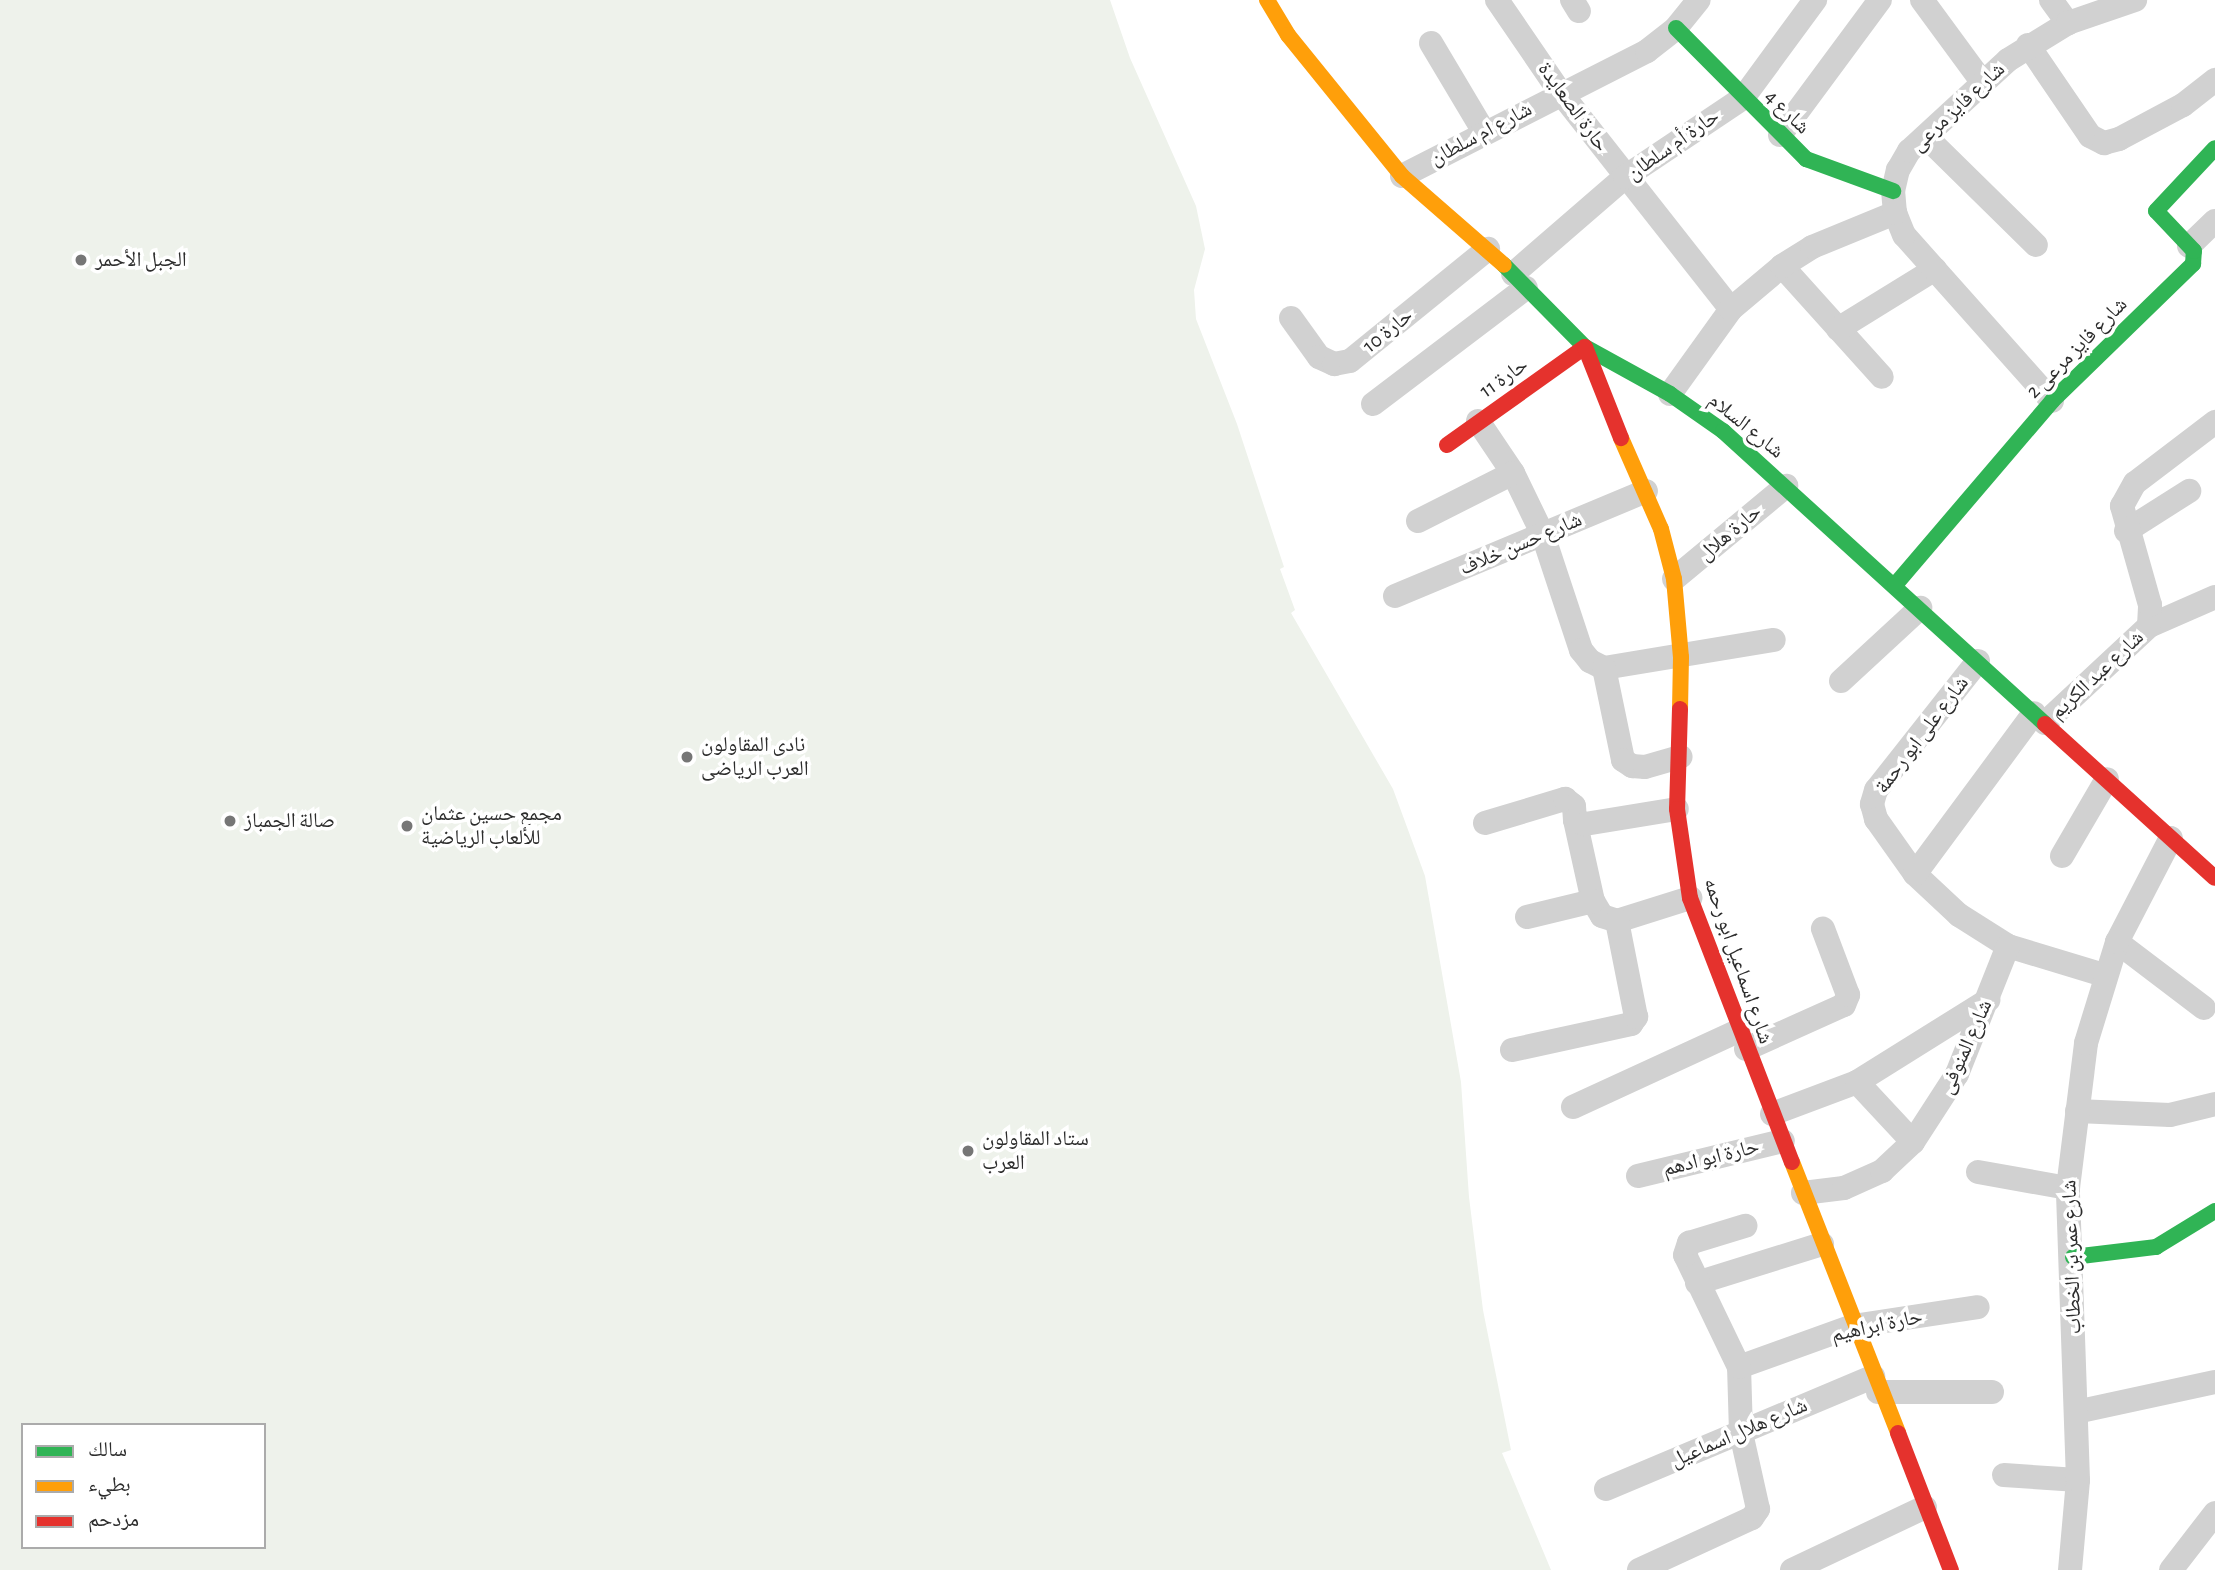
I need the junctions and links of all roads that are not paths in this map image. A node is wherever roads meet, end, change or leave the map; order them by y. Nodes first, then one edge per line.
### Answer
1 (1267, 0) edge
2 (1497, 0) edge
3 (1699, 0) edge
4 (1815, 0) edge
5 (1880, 0) edge
6 (1922, 0) edge
7 (2052, 0) edge
8 (2134, 0) edge
9 (2068, 23) junction
10 (1676, 28) junction
11 (1431, 43) dead end
12 (2028, 45) junction
13 (2215, 80) edge
14 (1983, 83) junction
15 (1560, 92) junction
16 (1742, 98) junction
17 (1484, 132) junction
18 (1780, 135) junction
19 (1926, 137) junction
20 (2215, 148) edge
21 (1402, 176) junction
22 (1625, 177) junction
23 (1894, 202) junction
24 (2215, 221) edge
25 (2036, 245) dead end
26 (2189, 246) junction
27 (1488, 248) junction
28 (1782, 266) junction
29 (1936, 269) junction
30 (1520, 281) junction
31 (1731, 309) junction
32 (1291, 318) dead end
33 (1838, 329) junction
34 (1585, 347) junction
35 (1882, 377) dead end
36 (1670, 394) junction
37 (2052, 401) junction
38 (1373, 404) dead end
39 (1478, 421) junction
40 (2215, 422) edge
41 (1447, 444) dead end
42 (1513, 473) junction
43 (1786, 485) junction
44 (1646, 491) junction
45 (2189, 491) dead end
46 (1418, 522) dead end
47 (2126, 531) junction
48 (1543, 535) junction
49 (1674, 579) junction
50 (1895, 585) junction
51 (1395, 596) dead end
52 (2215, 597) edge
53 (1920, 608) junction
54 (2149, 626) junction
55 (1774, 640) dead end
56 (1681, 657) junction
57 (1978, 661) junction
58 (1604, 668) junction
59 (1841, 681) dead end
60 (2040, 718) junction
61 (1681, 757) junction
62 (2107, 779) junction
63 (1677, 809) junction
64 (1575, 820) junction
65 (1485, 823) dead end
66 (2171, 838) junction
67 (2062, 856) dead end
68 (1915, 874) junction
69 (2215, 878) edge
70 (1690, 898) junction
71 (1593, 901) junction
72 (1527, 917) dead end
73 (1617, 921) junction
74 (1823, 929) dead end
75 (2117, 942) junction
76 (2008, 946) junction
77 (2104, 975) junction
78 (1988, 1000) junction
79 (2204, 1009) dead end
80 (1742, 1040) junction
81 (1512, 1051) dead end
82 (1857, 1082) junction
83 (2215, 1104) edge
84 (1573, 1107) dead end
85 (2077, 1111) junction
86 (1772, 1114) junction
87 (1783, 1141) junction
88 (1913, 1142) junction
89 (1978, 1172) dead end
90 (1638, 1176) dead end
91 (2068, 1188) junction
92 (1802, 1193) junction
93 (2213, 1217) edge
94 (1745, 1226) dead end
95 (1822, 1244) junction
96 (2073, 1257) junction
97 (1697, 1283) junction
98 (1978, 1307) dead end
99 (1853, 1326) junction
100 (1739, 1367) junction
101 (2215, 1382) edge
102 (1876, 1384) junction
103 (1992, 1392) dead end
104 (2077, 1412) junction
105 (1741, 1433) junction
106 (2004, 1475) dead end
107 (2078, 1480) junction
108 (1606, 1489) dead end
109 (1925, 1507) junction
110 (2215, 1513) edge
111 (1944, 1568) edge
112 (1639, 1570) edge
113 (1792, 1570) edge
114 (2070, 1570) edge
115 (2171, 1570) edge

1 - 21 street, شارع السلام
2 - 15 street, حارة الصعايدة
3 - 10 street, شارع ام سلطان
4 - 16 street, حارة أم سلطان
5 - 18 street
6 - 14 street
7 - 9 street
8 - 9 street, شارع فايز مرعى
9 - 12 street, شارع فايز مرعى
10 - 15 street, شارع ام سلطان
10 - 16 street, شارع 4
11 - 17 street
12 - 13 street
12 - 14 street, شارع فايز مرعى
14 - 19 street, شارع فايز مرعى
15 - 17 street, شارع ام سلطان
15 - 22 street, حارة الصعايدة
16 - 18 street, شارع 4
16 - 22 street, حارة أم سلطان
17 - 21 street, شارع ام سلطان
18 - 23 street, شارع 4
19 - 23 street, شارع فايز مرعى
19 - 25 street
20 - 26 street
21 - 27 street, شارع السلام
22 - 30 street, حارة أم سلطان
22 - 31 street, حارة الصعايدة
23 - 28 street
23 - 29 street
24 - 26 street
26 - 37 street, شارع فايز مرعى 2
27 - 30 street, شارع السلام
27 - 32 street, حارة 10
28 - 31 street
28 - 33 street
29 - 33 street
29 - 37 street
30 - 34 street, شارع السلام
30 - 38 street, حارة أم سلطان
31 - 36 street
33 - 35 street
34 - 36 street, شارع السلام
34 - 39 street, حارة 11
34 - 44 street, شارع اسماعيل ابو رحمه
36 - 43 street, شارع السلام
37 - 50 street, شارع فايز مرعى 2
39 - 41 street, حارة 11
39 - 42 street
40 - 47 street, شارع عبد الكريم
42 - 46 street
42 - 48 street
43 - 49 street, حارة هلال
43 - 50 street, شارع السلام
44 - 48 street, شارع حسن خلاف
44 - 49 street, شارع اسماعيل ابو رحمه
45 - 47 street
47 - 54 street, شارع عبد الكريم
48 - 51 street, شارع حسن خلاف
48 - 58 street
49 - 56 street, شارع اسماعيل ابو رحمه
50 - 53 street, شارع السلام
52 - 54 street
53 - 57 street, شارع السلام
53 - 59 street
54 - 60 street, شارع عبد الكريم
55 - 56 street
56 - 58 street
56 - 61 street, شارع اسماعيل ابو رحمه
57 - 60 street, شارع السلام
57 - 68 street, شارع على ابو رحمة
58 - 61 street
60 - 62 street, شارع السلام
60 - 68 street, شارع عبد الكريم
61 - 63 street, شارع اسماعيل ابو رحمه
62 - 66 street, شارع السلام
62 - 67 street
63 - 64 street
63 - 70 street, شارع اسماعيل ابو رحمه
64 - 65 street
64 - 71 street
66 - 69 street, شارع السلام
66 - 75 street, شارع عمر بن الخطاب
68 - 76 street, شارع على ابو رحمة
70 - 73 street
70 - 80 street, شارع اسماعيل ابو رحمه
71 - 72 street
71 - 73 street
73 - 81 street
74 - 80 street
75 - 77 street, شارع عمر بن الخطاب
75 - 79 street
76 - 77 street, شارع على ابو رحمة
76 - 78 street, شارع المنوفى
77 - 85 street, شارع عمر بن الخطاب
78 - 82 street
78 - 88 street, شارع المنوفى
80 - 84 street
80 - 86 street, شارع اسماعيل ابو رحمه
82 - 86 street
82 - 88 street
83 - 85 street
85 - 91 street, شارع عمر بن الخطاب
86 - 87 street, شارع اسماعيل ابو رحمه
87 - 90 street, حارة ابو ادهم
87 - 92 street, شارع اسماعيل ابو رحمه
88 - 92 street, شارع المنوفى
89 - 91 street
91 - 96 street, شارع عمر بن الخطاب
92 - 95 street, شارع اسماعيل ابو رحمه
93 - 96 street
94 - 97 street
95 - 97 street
95 - 99 street, شارع اسماعيل ابو رحمه
96 - 104 street, شارع عمر بن الخطاب
97 - 100 street
98 - 99 street, حارة ابراهيم
99 - 100 street, حارة ابراهيم
99 - 102 street, شارع اسماعيل ابو رحمه
100 - 105 street
101 - 104 street
102 - 103 street
102 - 105 street, شارع هلال اسماعيل
102 - 109 street, شارع اسماعيل ابو رحمه
104 - 107 street, شارع عمر بن الخطاب
105 - 108 street, شارع هلال اسماعيل
105 - 112 street
106 - 107 street
107 - 114 street, شارع عمر بن الخطاب
109 - 111 street, شارع اسماعيل ابو رحمه
109 - 113 street
110 - 115 street

